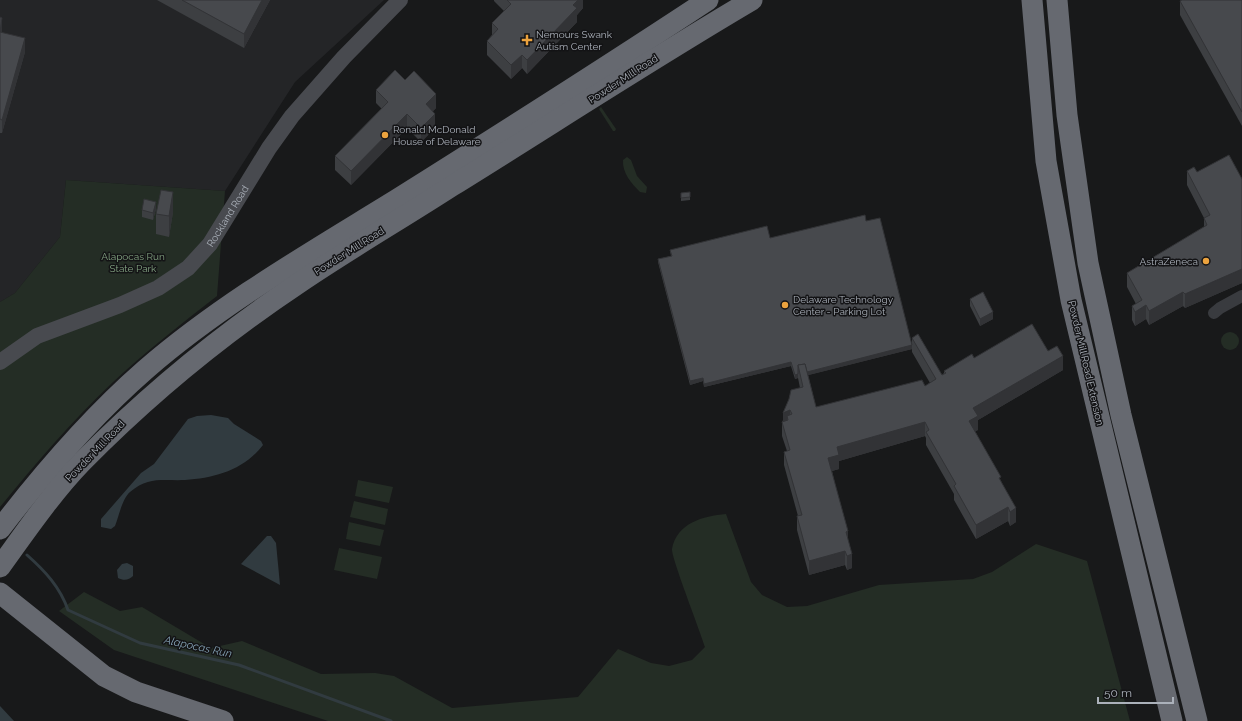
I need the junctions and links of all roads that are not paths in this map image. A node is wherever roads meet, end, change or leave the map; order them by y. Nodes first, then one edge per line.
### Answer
1 (400, 0) edge
2 (708, 0) edge
3 (752, 0) edge
4 (1032, 0) edge
5 (1057, 0) edge
6 (1242, 296) edge
7 (1214, 313) dead end
8 (0, 362) edge
9 (0, 528) edge
10 (0, 567) edge
11 (0, 593) edge
12 (223, 721) edge
13 (1172, 721) edge
14 (1197, 721) edge

1 - 8 street, Rockland Road
2 - 9 highway, Powder Mill Road
3 - 10 highway, Powder Mill Road
4 - 13 highway, Powder Mill Road Extension
5 - 14 highway
6 - 7 street
11 - 12 highway

